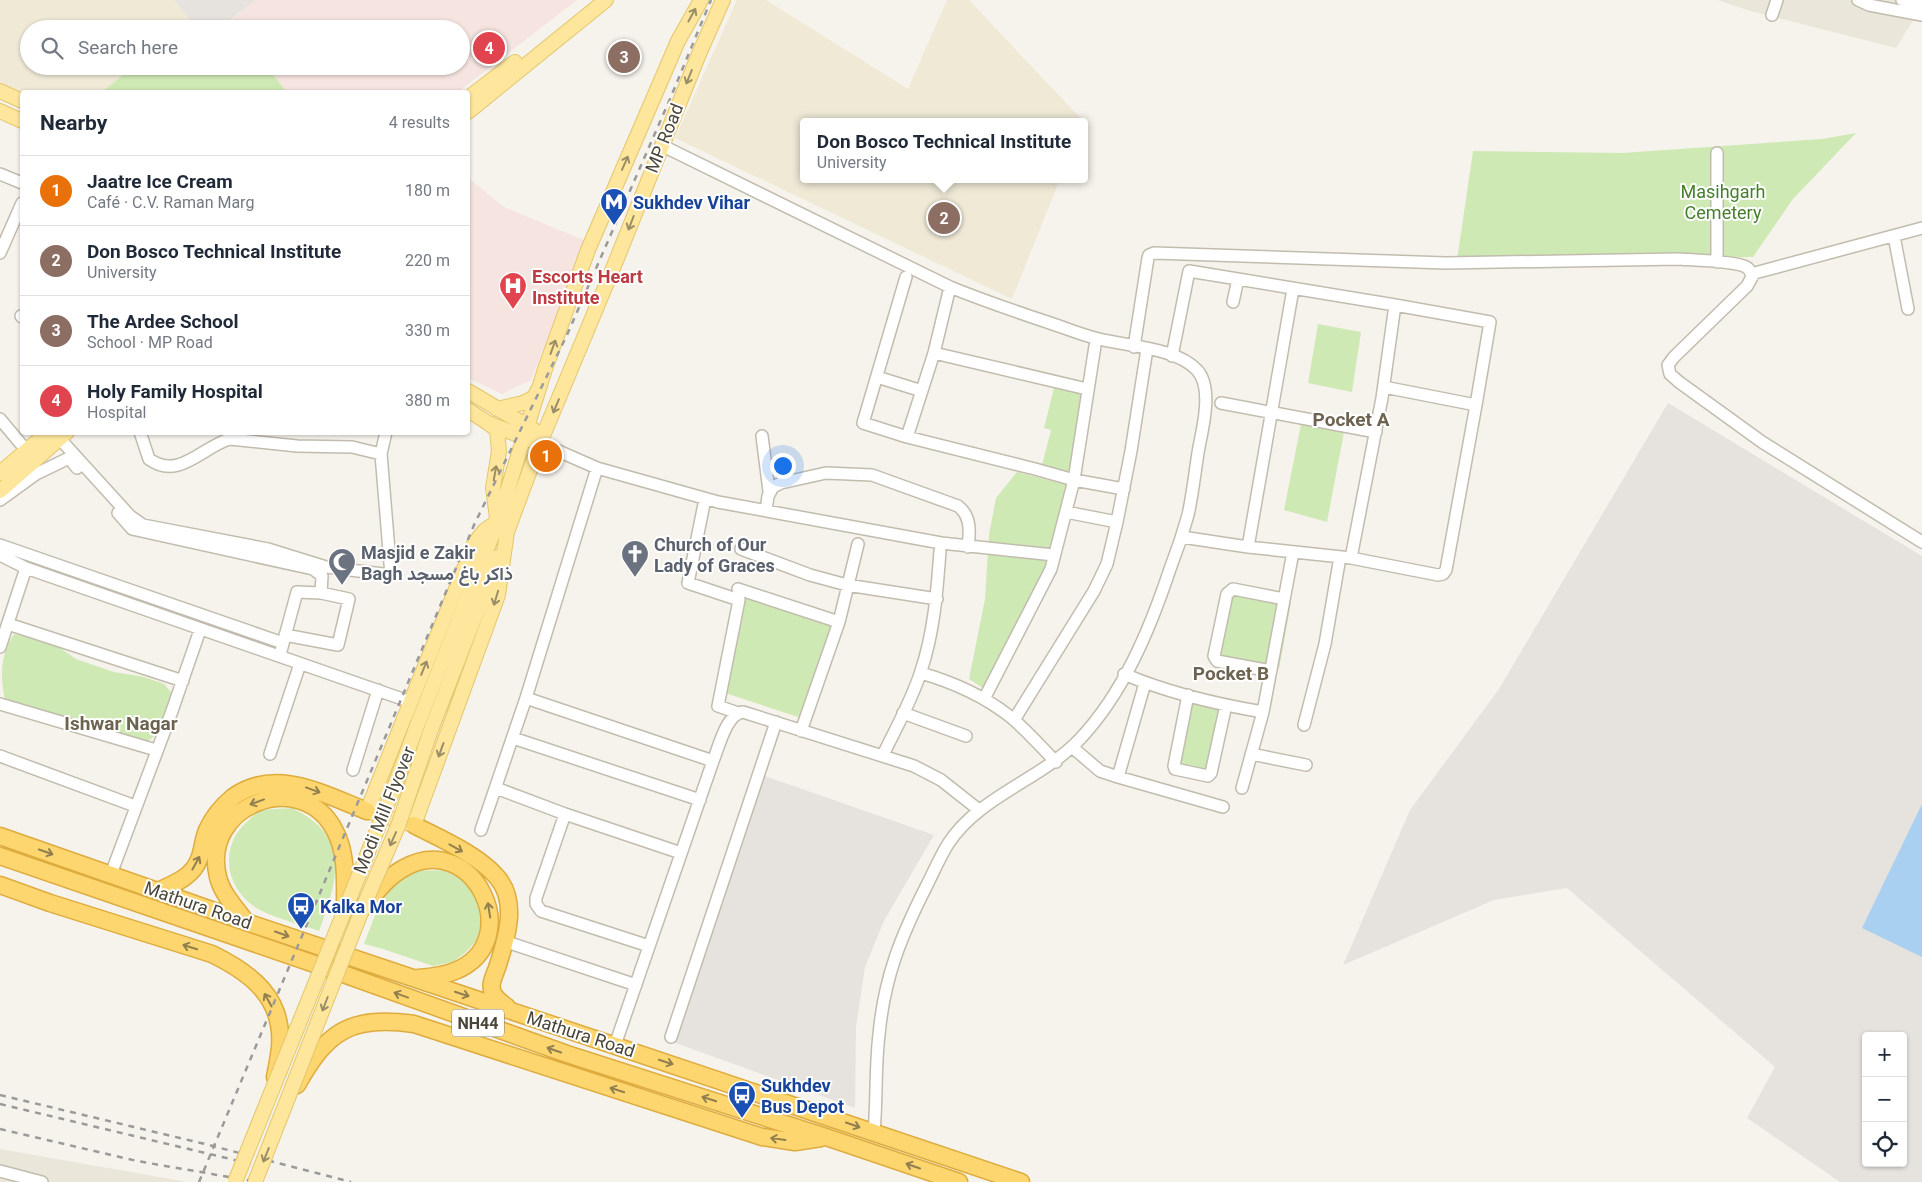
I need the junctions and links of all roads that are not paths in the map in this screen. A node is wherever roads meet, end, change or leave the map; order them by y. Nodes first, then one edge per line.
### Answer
1 (591, 0) edge
2 (606, 0) edge
3 (701, 0) edge
4 (723, 0) edge
5 (1777, 0) edge
6 (1858, 0) edge
7 (1902, 0) edge
8 (1884, 3) edge
9 (1922, 6) edge
10 (1772, 15) dead end
11 (1922, 15) edge
12 (0, 91) edge
13 (470, 96) edge
14 (20, 100) edge
15 (470, 110) edge
16 (0, 111) edge
17 (20, 120) edge
18 (661, 145) junction
19 (1717, 154) dead end
20 (0, 174) edge
21 (20, 182) edge
22 (20, 207) edge
23 (1922, 228) edge
24 (1894, 236) junction
25 (3, 237) edge
26 (0, 253) edge
27 (1717, 262) junction
28 (1751, 274) junction
29 (906, 277) dead end
30 (1238, 280) junction
31 (950, 287) junction
32 (1293, 289) junction
33 (1233, 302) dead end
34 (1395, 305) junction
35 (1908, 309) dead end
36 (1095, 346) dead end
37 (1134, 347) junction
38 (1147, 349) junction
39 (934, 353) junction
40 (1172, 356) junction
41 (545, 369) junction
42 (877, 377) junction
43 (1384, 387) junction
44 (1087, 389) junction
45 (922, 391) junction
46 (470, 392) edge
47 (1221, 403) dead end
48 (1476, 406) junction
49 (497, 409) junction
50 (470, 411) edge
51 (1272, 411) junction
52 (0, 419) edge
53 (488, 423) junction
54 (525, 432) junction
55 (1376, 432) junction
56 (58, 435) edge
57 (60, 435) edge
58 (141, 435) edge
59 (385, 435) edge
60 (762, 436) dead end
61 (907, 437) junction
62 (542, 439) junction
63 (381, 454) junction
64 (31, 456) junction
65 (597, 468) junction
66 (0, 473) edge
67 (1074, 480) junction
68 (1124, 489) junction
69 (0, 491) edge
70 (769, 491) junction
71 (705, 499) junction
72 (0, 500) edge
73 (766, 511) junction
74 (1066, 512) junction
75 (498, 521) junction
76 (1117, 522) junction
77 (508, 532) junction
78 (1182, 536) junction
79 (1922, 542) edge
80 (858, 544) dead end
81 (0, 545) edge
82 (968, 546) junction
83 (1248, 547) junction
84 (742, 549) dead end
85 (940, 551) dead end
86 (1293, 552) junction
87 (0, 555) edge
88 (1054, 555) junction
89 (1345, 558) junction
90 (26, 568) junction
91 (482, 580) junction
92 (847, 585) junction
93 (738, 589) dead end
94 (321, 594) junction
95 (937, 598) junction
96 (1284, 599) junction
97 (839, 622) junction
98 (8, 624) junction
99 (200, 630) junction
100 (284, 639) junction
101 (0, 647) edge
102 (279, 656) junction
103 (300, 664) junction
104 (1270, 671) junction
105 (921, 673) junction
106 (1124, 674) junction
107 (183, 681) junction
108 (1144, 683) junction
109 (378, 690) junction
110 (1188, 695) junction
111 (526, 698) junction
112 (984, 699) junction
113 (411, 702) junction
114 (0, 704) edge
115 (1226, 705) junction
116 (1263, 712) junction
117 (738, 713) junction
118 (903, 713) junction
119 (1014, 720) junction
120 (776, 722) junction
121 (1304, 725) dead end
122 (801, 731) junction
123 (966, 736) dead end
124 (513, 738) junction
125 (1072, 746) junction
126 (156, 750) junction
127 (270, 754) dead end
128 (1251, 754) junction
129 (883, 755) junction
130 (0, 756) edge
131 (713, 761) junction
132 (1056, 762) junction
133 (1306, 765) dead end
134 (353, 770) dead end
135 (1118, 777) junction
136 (496, 788) junction
137 (1242, 788) dead end
138 (700, 800) junction
139 (135, 806) junction
140 (1223, 808) dead end
141 (979, 810) junction
142 (367, 811) junction
143 (565, 814) junction
144 (414, 825) junction
145 (481, 830) dead end
146 (0, 836) edge
147 (681, 853) junction
148 (0, 856) edge
149 (111, 874) junction
150 (0, 885) edge
151 (158, 891) junction
152 (345, 906) junction
153 (362, 910) junction
154 (246, 922) junction
155 (504, 940) junction
156 (649, 946) junction
157 (415, 978) junction
158 (636, 985) junction
159 (511, 1010) junction
160 (671, 1037) dead end
161 (616, 1045) junction
162 (274, 1087) junction
163 (286, 1106) junction
164 (874, 1132) junction
165 (826, 1137) junction
166 (0, 1171) edge
167 (42, 1182) edge
168 (235, 1182) edge
169 (256, 1182) edge
170 (959, 1182) edge
171 (1021, 1182) edge

1 - 13 main road
2 - 15 main road
41 -> 3 main road, MP Road
4 -> 18 main road, MP Road
5 - 10 street
6 - 8 street
7 - 9 street
8 - 11 street
12 - 14 main road
16 - 17 main road
18 - 31 street
18 -> 62 main road, MP Road
19 - 27 street
20 - 21 street
22 - 25 street
23 - 24 street
24 - 28 street
24 - 35 street
25 - 26 street
27 - 28 street
27 - 37 street
28 - 79 street
29 - 42 street
30 - 32 street
30 - 33 street
30 - 40 street
31 - 37 street
31 - 39 street
32 - 34 street
32 - 51 street
34 - 43 street
34 - 48 street
36 - 44 street
37 - 38 street
38 - 40 street
38 - 68 street
39 - 44 street
39 - 45 street
40 - 78 street
41 - 49 main road
41 - 54 main road, MP Road
42 - 45 street
42 - 61 street
43 - 48 street
43 - 55 street
44 - 67 street
45 - 61 street
46 - 49 main road
47 - 51 street
48 - 89 street
49 - 54 main road
50 - 53 main road
51 - 55 street
51 - 83 street
52 - 64 street
53 - 54 main road
75 -> 53 main road
54 - 62 main road
54 - 75 main road, MP Road
55 - 89 street
56 - 64 main road
57 - 63 street
58 - 63 street
59 - 63 street
60 - 70 street
61 - 67 street
62 - 65 street
62 - 77 main road, MP Road
64 - 66 main road
64 - 69 main road
65 - 71 street
65 - 111 street
67 - 68 street
67 - 74 street
68 - 76 street
70 - 73 street
70 - 82 street
71 - 73 street
71 - 117 street
72 - 94 street
73 - 82 street
74 - 76 street
74 - 88 street
75 - 91 main road, Modi Mill Flyover
113 -> 75 main road
76 - 119 street
77 - 91 main road, Modi Mill Flyover
77 -> 144 main road
78 - 83 street
78 - 106 street
80 - 92 street
81 - 100 street
82 - 88 street
83 - 86 street
84 - 92 street
85 - 95 street
86 - 89 street
86 - 96 street
87 - 90 street
88 - 112 street
89 - 121 street
90 - 98 street
90 - 99 street
91 - 152 main road, Modi Mill Flyover, bridge
91 -> 153 main road, Modi Mill Flyover, bridge
92 - 95 street
92 - 97 street
93 - 97 street
94 - 100 street
94 - 100 street
95 - 105 street
96 - 104 street
96 - 104 street
97 - 122 street
98 - 101 street
98 - 107 street
99 - 102 street
99 - 107 street
100 - 102 street
102 - 103 street
103 - 109 street
103 - 127 street
104 - 116 street
105 - 112 street
105 - 118 street
106 - 108 street
106 - 125 street
107 - 126 street
108 - 110 street
108 - 135 street
109 - 113 street
109 - 134 street
110 - 115 street
110 - 115 street
111 - 124 street
111 - 131 street
112 - 119 street
113 - 142 main road
114 - 126 street
115 - 116 street
116 - 128 street
117 - 120 street
117 - 131 street
118 - 123 street
118 - 129 street
119 - 132 street
120 - 122 street
120 - 160 street
122 - 129 street
124 - 136 street
124 - 138 street
125 - 132 street
125 - 135 street
126 - 139 street
128 - 133 street
128 - 137 street
129 - 141 street
130 - 139 street
131 - 138 street
132 - 141 street
135 - 140 street
136 - 143 street
136 - 145 street
138 - 147 street
139 - 149 street
141 - 164 street
142 - 144 main road
151 -> 142 highway
143 - 147 street
143 - 156 street
144 -> 155 highway
146 -> 149 highway, Mathura Road / NH44
147 - 156 street
165 -> 148 highway, Mathura Road / NH44
149 - 151 highway, Mathura Road / NH44
162 -> 150 highway, bridge
151 - 154 highway, Mathura Road / NH44
152 -> 154 highway
152 - 162 main road, Modi Mill Flyover, bridge
157 -> 153 highway
153 -> 163 main road, Modi Mill Flyover, bridge
154 -> 157 highway, Mathura Road / NH44
155 - 158 street
155 - 159 highway
156 - 158 street
157 -> 159 highway, Mathura Road / NH44
158 - 161 street
159 - 161 highway, Mathura Road / NH44
161 -> 164 highway, Mathura Road / NH44
162 - 168 main road, Modi Mill Flyover, bridge
165 -> 163 highway, bridge
163 -> 169 main road, Modi Mill Flyover, bridge
164 - 171 highway, Mathura Road / NH44
170 -> 165 highway, Mathura Road / NH44
166 - 167 street

